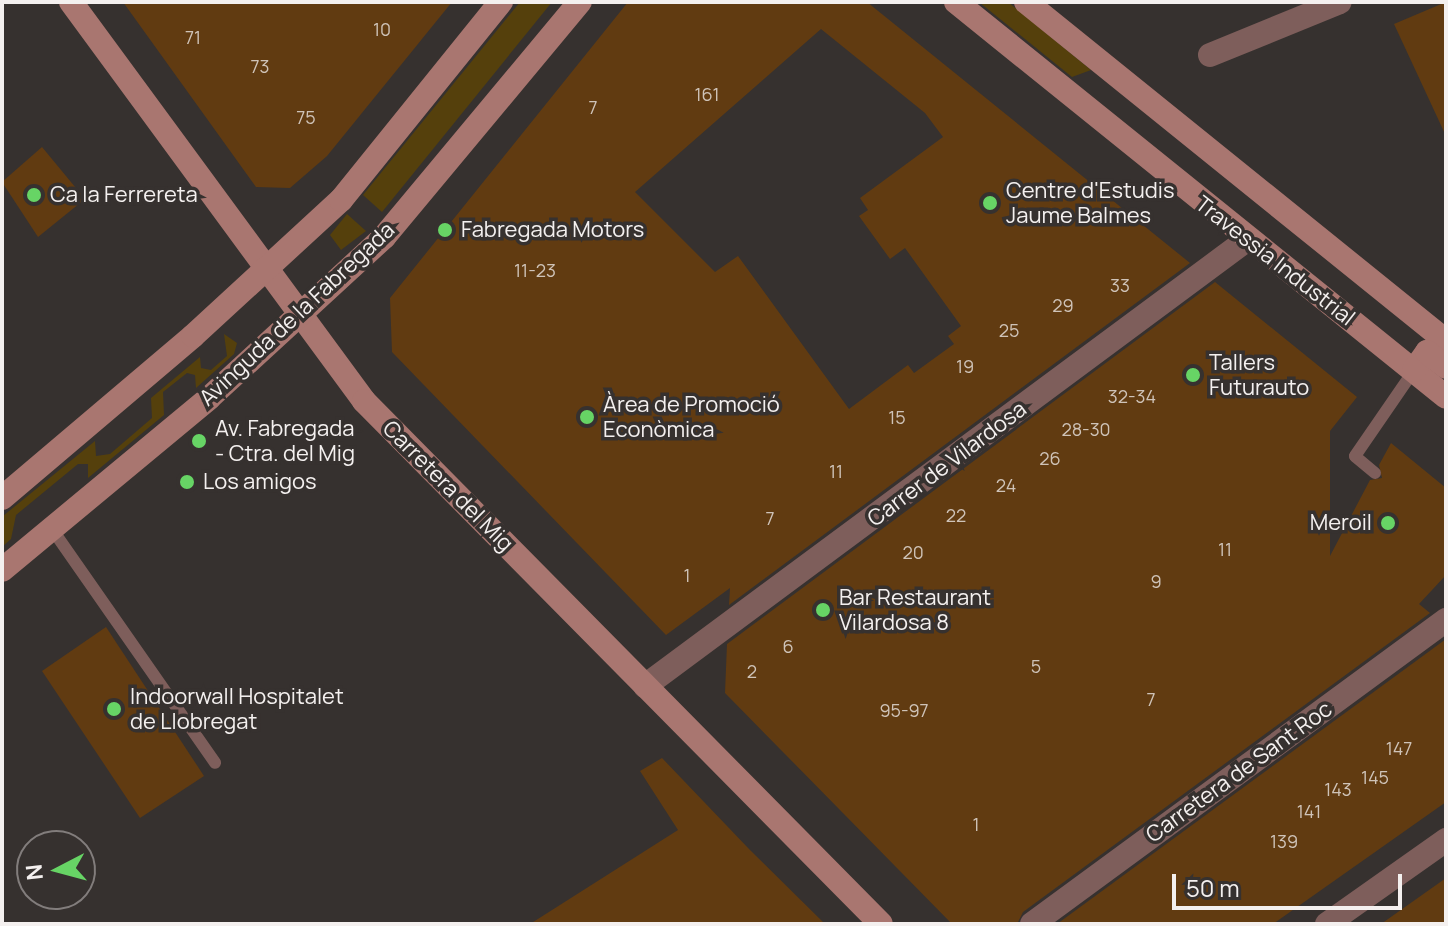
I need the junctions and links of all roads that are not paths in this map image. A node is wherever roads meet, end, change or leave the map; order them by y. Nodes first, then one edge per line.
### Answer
1 (71, 2) edge
2 (501, 2) edge
3 (580, 2) edge
4 (956, 2) edge
5 (1026, 2) edge
6 (1340, 2) edge
7 (1210, 55) dead end
8 (1248, 239) junction
9 (266, 269) junction
10 (298, 316) junction
11 (1446, 341) edge
12 (1446, 367) edge
13 (1414, 370) junction
14 (1446, 397) edge
15 (1375, 473) dead end
16 (2, 498) edge
17 (52, 529) junction
18 (2, 570) edge
19 (1446, 620) edge
20 (645, 686) junction
21 (215, 763) dead end
22 (1446, 840) edge
23 (881, 924) edge
24 (1032, 924) edge
25 (1327, 924) edge

1 - 9 street, Carretera del Mig
2 - 9 street
3 - 10 street, Avinguda de la Fabregada
4 - 8 street, Travessia Industrial
5 - 11 street, Travessia Industrial
6 - 7 street
8 - 13 street, Travessia Industrial
8 - 20 street, Carrer de Vilardosa
9 - 10 street, Carretera del Mig
9 - 16 street
10 - 17 street, Avinguda de la Fabregada
10 - 20 street, Carretera del Mig
12 - 13 street
13 - 14 street, Travessia Industrial
13 - 15 lane
17 - 18 street, Avinguda de la Fabregada
17 - 21 lane
19 - 24 street, Carretera de Sant Roc
20 - 23 street, Carretera del Mig
22 - 25 street

